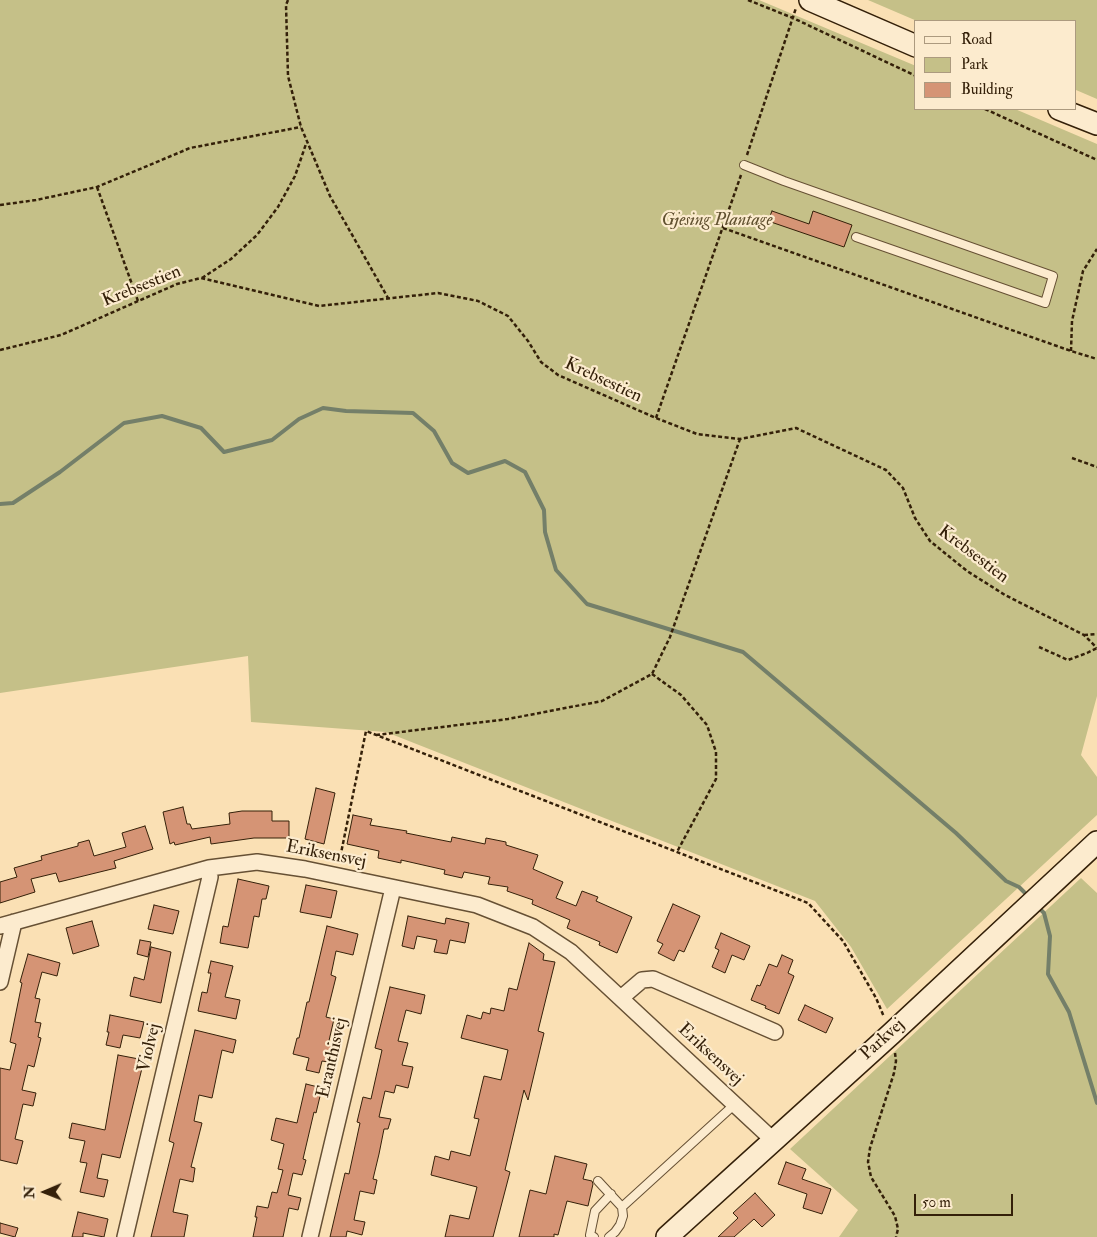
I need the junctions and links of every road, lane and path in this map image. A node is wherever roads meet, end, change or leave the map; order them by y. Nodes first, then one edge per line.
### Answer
1 (288, 0) edge
2 (748, 0) edge
3 (799, 0) edge
4 (810, 0) edge
5 (793, 18) junction
6 (914, 45) edge
7 (914, 75) edge
8 (987, 110) edge
9 (1062, 110) edge
10 (1097, 124) edge
11 (301, 127) junction
12 (306, 142) junction
13 (1097, 160) edge
14 (744, 165) junction
15 (97, 187) junction
16 (0, 205) edge
17 (723, 228) junction
18 (856, 237) dead end
19 (1097, 249) edge
20 (201, 278) junction
21 (388, 298) junction
22 (138, 301) junction
23 (0, 350) edge
24 (1071, 351) junction
25 (1097, 358) edge
26 (656, 418) junction
27 (740, 439) junction
28 (1072, 458) dead end
29 (1097, 467) edge
30 (1097, 634) edge
31 (1084, 635) junction
32 (1039, 647) dead end
33 (1097, 648) edge
34 (652, 674) junction
35 (376, 735) junction
36 (1097, 842) edge
37 (677, 852) junction
38 (209, 868) junction
39 (336, 876) junction
40 (393, 888) junction
41 (7, 924) edge
42 (0, 982) edge
43 (621, 998) junction
44 (775, 1032) dead end
45 (891, 1034) junction
46 (735, 1104) junction
47 (773, 1140) junction
48 (598, 1181) dead end
49 (611, 1194) junction
50 (622, 1207) junction
51 (125, 1237) edge
52 (310, 1237) edge
53 (594, 1237) edge
54 (608, 1237) edge
55 (667, 1237) edge
56 (896, 1237) edge

1 - 11 path
2 - 5 path
3 - 5 path
4 - 6 street
5 - 7 path
5 - 14 path
8 - 13 path
9 - 10 street
11 - 12 path
11 - 15 path
12 - 20 path
12 - 21 path
14 - 17 path
14 - 18 lane
15 - 16 path
15 - 22 path
17 - 24 path
17 - 26 path
19 - 24 path
20 - 21 path, Krebsestien
20 - 22 path, Krebsestien
21 - 26 path, Krebsestien
22 - 23 path, Krebsestien
24 - 25 path
26 - 27 path, Krebsestien
27 - 31 path, Krebsestien
27 - 34 path
28 - 29 path
30 - 31 path
31 - 33 path, Krebsestien
32 - 33 path
34 - 35 path
34 - 37 path
35 - 37 path
35 - 39 path
36 - 45 street, Parkvej
37 - 45 path
38 - 39 street, Eriksensvej
38 - 41 street, Eriksensvej
38 - 51 street, Violvej
39 - 40 street, Eriksensvej
40 - 43 street, Eriksensvej
40 - 52 street, Eranthisvej
41 - 42 street
43 - 44 street, Eriksensvej
43 - 46 street, Eriksensvej
45 - 47 street, Parkvej
45 - 56 path
46 - 47 street, Eriksensvej
46 - 50 lane
47 - 55 street, Parkvej
48 - 49 lane
49 - 50 lane
49 - 53 lane
50 - 54 lane

